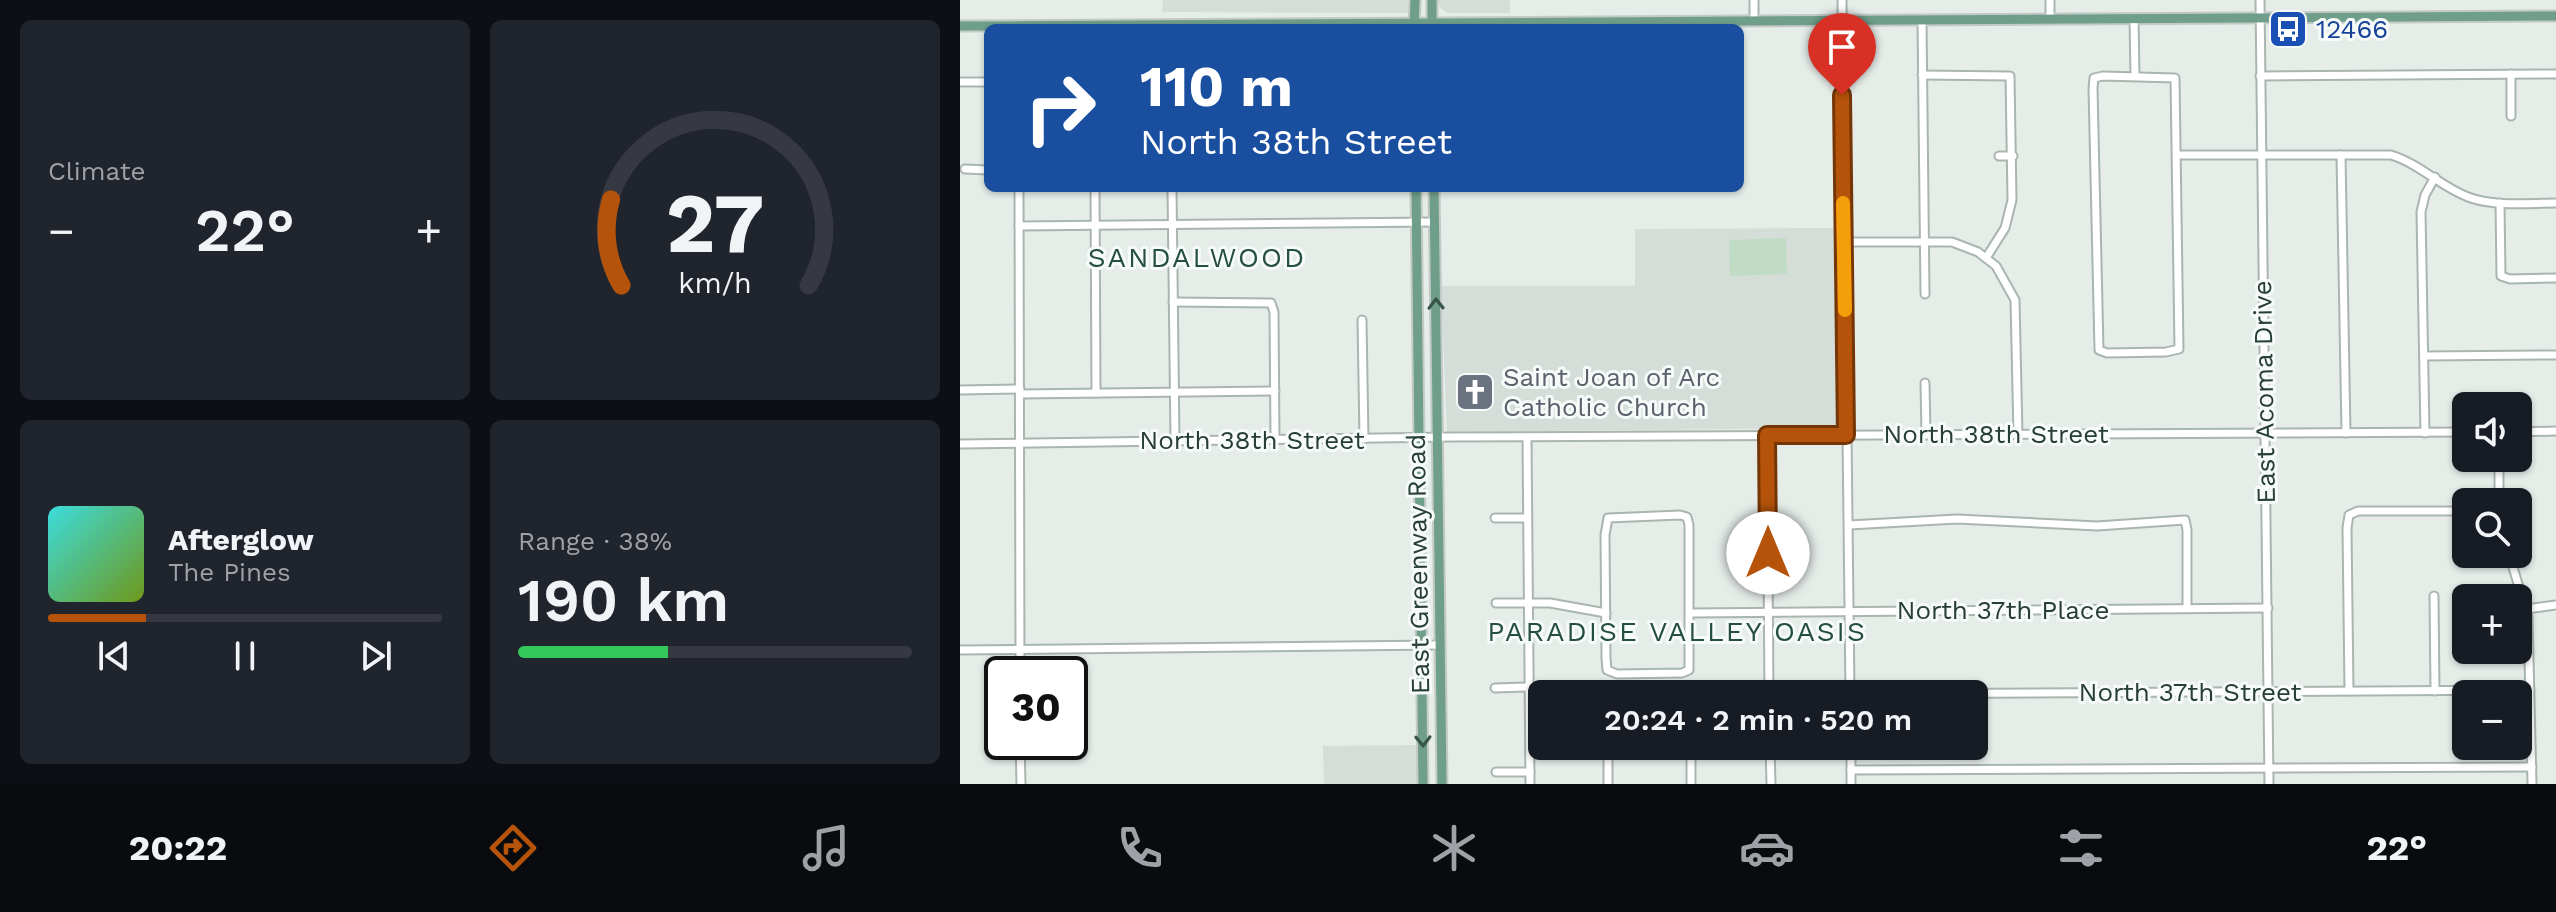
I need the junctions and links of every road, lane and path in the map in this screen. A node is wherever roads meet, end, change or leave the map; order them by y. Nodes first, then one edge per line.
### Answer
1 (1415, 0) edge
2 (1432, 0) edge
3 (1754, 0) edge
4 (1842, 0) edge
5 (2050, 0) edge
6 (2260, 0) edge
7 (2556, 16) edge
8 (2259, 17) junction
9 (2134, 18) junction
10 (2050, 19) junction
11 (1841, 20) junction
12 (1922, 20) junction
13 (1754, 21) junction
14 (1414, 24) edge
15 (1432, 24) edge
16 (1561, 24) edge
17 (960, 26) edge
18 (984, 26) edge
19 (2511, 74) junction
20 (2556, 74) edge
21 (1922, 75) junction
22 (2135, 76) junction
23 (2260, 76) junction
24 (960, 82) edge
25 (984, 82) edge
26 (2511, 116) dead end
27 (2177, 155) junction
28 (2261, 155) junction
29 (2341, 155) junction
30 (1999, 156) dead end
31 (2013, 156) junction
32 (965, 169) dead end
33 (984, 170) edge
34 (2435, 177) junction
35 (1019, 192) edge
36 (1095, 192) edge
37 (1172, 192) edge
38 (1416, 192) edge
39 (1434, 192) edge
40 (2500, 203) junction
41 (2556, 203) edge
42 (1416, 222) junction
43 (1435, 222) junction
44 (1096, 225) junction
45 (1172, 225) junction
46 (1019, 226) junction
47 (1925, 241) junction
48 (1844, 242) junction
49 (1986, 258) junction
50 (2556, 278) edge
51 (1925, 294) dead end
52 (1173, 302) junction
53 (1362, 320) dead end
54 (1418, 344) junction
55 (1437, 344) junction
56 (2017, 352) junction
57 (2005, 353) dead end
58 (2556, 355) edge
59 (2424, 356) junction
60 (1925, 383) dead end
61 (960, 390) edge
62 (1275, 391) junction
63 (1020, 392) junction
64 (1096, 393) junction
65 (1174, 393) junction
66 (2556, 431) edge
67 (2264, 432) junction
68 (2452, 432) edge
69 (2532, 432) edge
70 (2346, 433) junction
71 (2425, 433) junction
72 (1767, 435) junction
73 (1846, 435) junction
74 (1926, 435) junction
75 (2018, 435) junction
76 (1527, 437) junction
77 (1438, 438) junction
78 (1364, 439) junction
79 (1419, 439) junction
80 (1275, 440) junction
81 (1175, 441) junction
82 (1020, 443) junction
83 (960, 444) edge
84 (2452, 511) edge
85 (1495, 518) dead end
86 (1527, 518) junction
87 (1849, 525) junction
88 (2434, 596) dead end
89 (1496, 603) dead end
90 (1528, 603) junction
91 (2556, 605) edge
92 (2187, 608) junction
93 (2268, 608) junction
94 (2532, 608) edge
95 (1850, 611) junction
96 (1768, 612) junction
97 (1606, 613) junction
98 (1690, 613) junction
99 (1422, 645) junction
100 (1440, 645) junction
101 (960, 650) edge
102 (1020, 650) junction
103 (1020, 656) edge
104 (1529, 680) edge
105 (1769, 680) edge
106 (1850, 680) edge
107 (1528, 687) edge
108 (1495, 688) dead end
109 (2349, 691) junction
110 (2435, 691) junction
111 (2452, 691) edge
112 (2269, 692) junction
113 (1988, 693) edge
114 (1020, 760) edge
115 (1530, 760) edge
116 (1608, 760) edge
117 (1691, 760) edge
118 (1770, 760) edge
119 (1851, 760) edge
120 (2532, 760) edge
121 (2532, 767) junction
122 (2269, 768) junction
123 (1851, 770) junction
124 (1496, 772) dead end
125 (1530, 772) junction
126 (1021, 784) edge
127 (1423, 784) edge
128 (1442, 784) edge
129 (1530, 784) edge
130 (1608, 784) edge
131 (1691, 784) edge
132 (1771, 784) edge
133 (1851, 784) edge
134 (2269, 784) edge
135 (2532, 784) edge

1 - 14 main road
2 - 15 main road
3 - 13 street
4 - 11 street
5 - 10 street
6 - 8 street, East Acoma Drive
7 - 8 main road
8 - 9 main road
8 - 23 street, East Acoma Drive
9 - 10 main road
9 - 22 street
10 - 12 main road
11 - 12 main road
11 - 13 main road
11 - 48 street
12 - 21 street
13 - 16 main road
17 - 18 main road
19 - 20 street
19 - 23 street
19 - 26 street
21 - 31 street
21 - 47 street
22 - 27 street
22 - 27 street
23 - 28 street, East Acoma Drive
24 - 25 street
27 - 28 street
28 - 29 street
28 - 67 street, East Acoma Drive
29 - 34 street
29 - 70 street
30 - 31 street
31 - 49 street
32 - 33 street
34 - 40 street
34 - 59 street
35 - 46 street
36 - 44 street
37 - 45 street
38 - 42 main road, East Greenway Road
39 - 43 main road, East Greenway Road
40 - 41 street
40 - 50 street
42 - 43 street
42 - 45 street
42 - 54 main road, East Greenway Road
55 -> 43 main road, East Greenway Road
44 - 45 street
44 - 46 street
44 - 64 street
45 - 52 street
46 - 63 street
47 - 48 street
47 - 49 street
47 - 51 street
48 - 73 street
49 - 56 street
52 - 62 street
52 - 65 street
53 - 78 street
54 - 55 main road
54 - 79 main road, East Greenway Road
55 - 77 main road, East Greenway Road
56 - 57 street
56 - 75 street
58 - 59 street
59 - 71 street
60 - 74 street
61 - 63 street
62 - 65 street
62 - 80 street
63 - 64 street
63 - 82 street
64 - 65 street
65 - 81 street
66 - 69 street
67 - 70 street
67 - 75 street, North 38th Street
67 - 93 street, East Acoma Drive
68 - 71 street
70 - 71 street
72 - 73 street, North 38th Street
72 - 76 street, North 38th Street
72 - 96 street
73 - 74 street, North 38th Street
73 - 87 street
74 - 75 street, North 38th Street
76 - 77 street, North 38th Street
76 - 86 street
77 - 79 street, North 38th Street
77 - 100 main road, East Greenway Road
78 - 79 street, North 38th Street
78 - 80 street, North 38th Street
79 - 99 main road, East Greenway Road
80 - 81 street, North 38th Street
81 - 82 street, North 38th Street
82 - 83 street, North 38th Street
82 - 102 street
84 - 109 street
85 - 86 street
86 - 90 street
87 - 92 street
87 - 95 street
88 - 110 street
89 - 90 street
90 - 97 street
90 - 104 street
91 - 94 street
92 - 93 street, North 37th Place
92 - 95 street, North 37th Place
93 - 112 street, East Acoma Drive
95 - 96 street, North 37th Place
95 - 106 street
96 - 98 street, North 37th Place
96 - 105 street
97 - 98 street
97 - 98 street
99 - 100 street
99 - 102 street
99 -> 127 main road, East Greenway Road
100 - 128 main road, East Greenway Road
101 - 102 street
102 - 103 street
107 - 108 street
109 - 110 street, North 37th Street
109 - 112 street, North 37th Street
110 - 111 street, North 37th Street
112 - 113 street, North 37th Street
112 - 122 street, East Acoma Drive
114 - 126 street
115 - 125 street
116 - 130 street
117 - 131 street
118 - 132 street
119 - 123 street
120 - 121 street
121 - 122 street
121 - 135 street
122 - 123 street
122 - 134 street, East Acoma Drive
123 - 133 street
124 - 125 street
125 - 129 street

